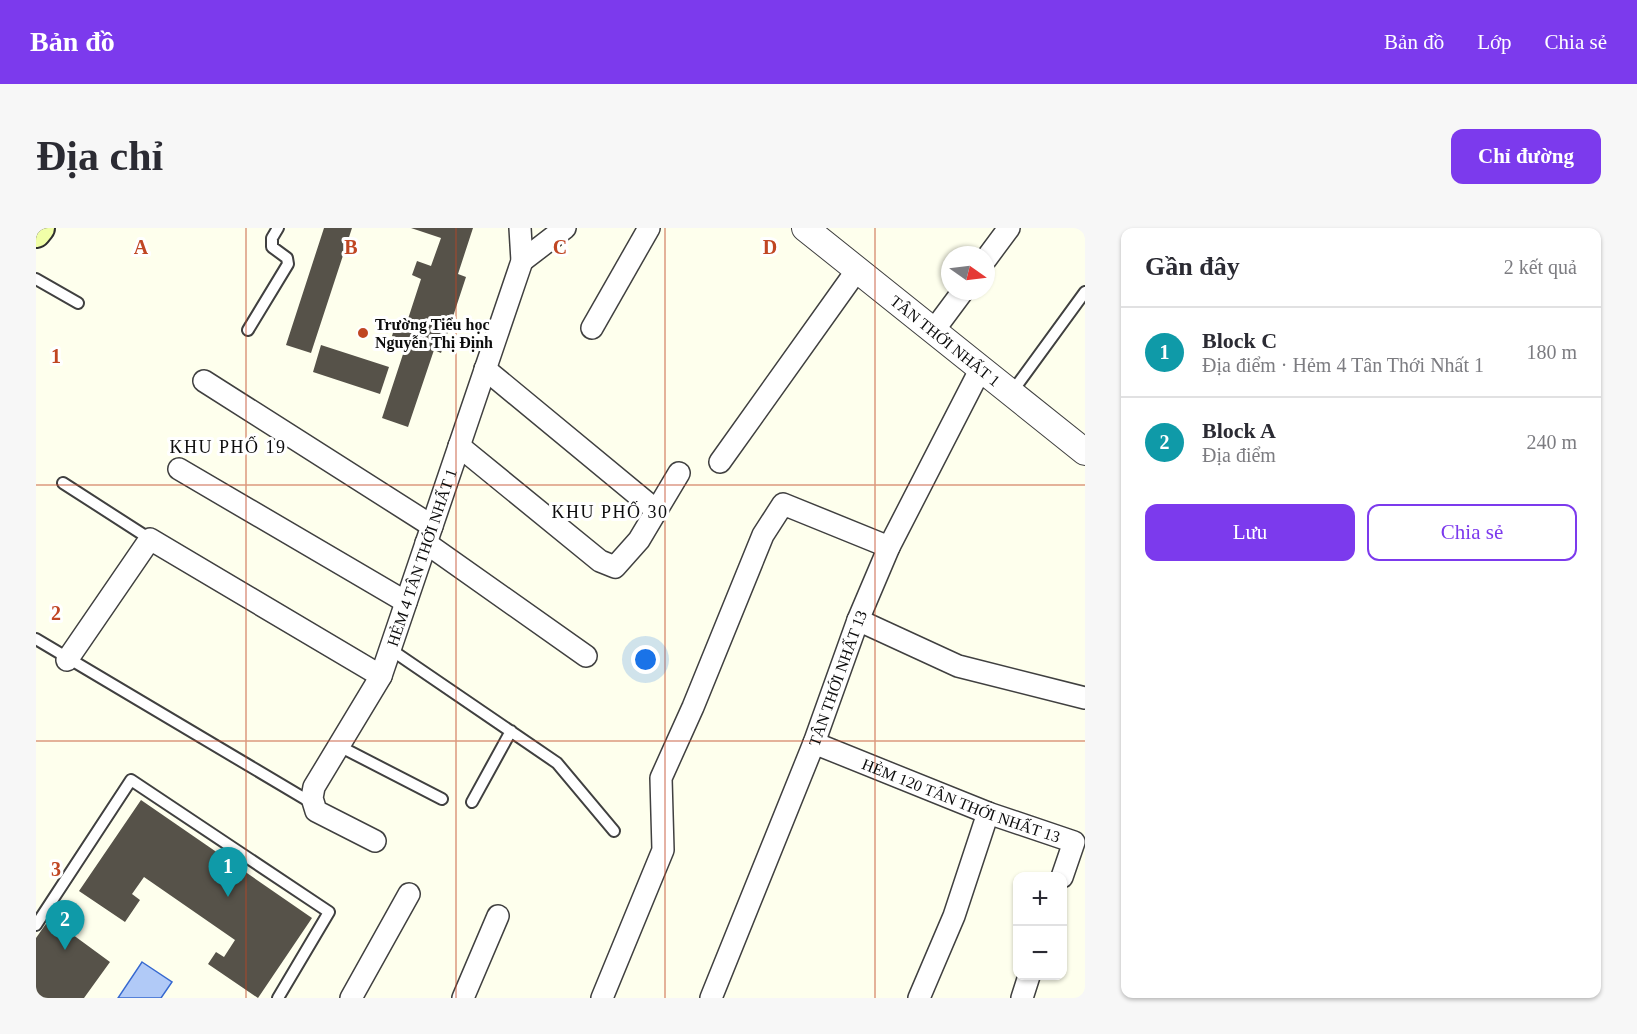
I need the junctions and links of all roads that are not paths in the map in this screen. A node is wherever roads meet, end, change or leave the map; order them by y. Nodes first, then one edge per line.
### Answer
1 (40, 228) edge
2 (278, 228) edge
3 (520, 228) edge
4 (565, 228) edge
5 (649, 228) edge
6 (805, 228) edge
7 (1009, 228) edge
8 (36, 233) edge
9 (995, 247) edge
10 (522, 261) junction
11 (857, 270) junction
12 (36, 279) edge
13 (1085, 292) edge
14 (956, 300) edge
15 (78, 303) dead end
16 (592, 328) dead end
17 (248, 330) dead end
18 (934, 330) junction
19 (981, 368) junction
20 (485, 369) junction
21 (204, 381) dead end
22 (1011, 392) junction
23 (459, 446) junction
24 (1084, 449) edge
25 (720, 462) dead end
26 (178, 469) dead end
27 (679, 473) dead end
28 (63, 483) dead end
29 (657, 511) junction
30 (429, 535) junction
31 (150, 539) junction
32 (890, 547) junction
33 (406, 602) junction
34 (858, 620) junction
35 (36, 639) edge
36 (390, 649) junction
37 (586, 656) dead end
38 (68, 660) junction
39 (381, 676) junction
40 (1085, 698) edge
41 (511, 731) junction
42 (814, 743) junction
43 (339, 746) junction
44 (442, 799) dead end
45 (472, 802) dead end
46 (313, 804) junction
47 (988, 813) junction
48 (614, 831) dead end
49 (375, 841) dead end
50 (1064, 872) edge
51 (409, 894) dead end
52 (498, 916) dead end
53 (36, 924) edge
54 (1027, 980) edge
55 (278, 998) edge
56 (351, 998) edge
57 (463, 998) edge
58 (602, 998) edge
59 (711, 998) edge
60 (919, 998) edge
61 (1022, 998) edge

1 - 8 main road
2 - 17 lane
3 - 10 street, HẺM 4 TÂN THỚI NHẤT 1
4 - 10 street
5 - 16 street
6 - 11 street, TÂN THỚI NHẤT 1
7 - 9 street
10 - 20 street, HẺM 4 TÂN THỚI NHẤT 1
11 - 18 street, TÂN THỚI NHẤT 1
11 - 25 street
12 - 15 lane
13 - 22 lane
14 - 18 street
18 - 19 street, TÂN THỚI NHẤT 1
19 - 22 street, TÂN THỚI NHẤT 1
19 - 32 street, TÂN THỚI NHẤT 13
20 - 23 street, HẺM 4 TÂN THỚI NHẤT 1
20 - 29 street
21 - 30 street
22 - 24 street, TÂN THỚI NHẤT 1
23 - 29 street
23 - 30 street, HẺM 4 TÂN THỚI NHẤT 1
26 - 33 street
27 - 29 street
28 - 31 lane
30 - 33 street, HẺM 4 TÂN THỚI NHẤT 1
30 - 37 street
31 - 38 street
31 - 39 street
32 - 34 street, TÂN THỚI NHẤT 13
32 - 58 street
33 - 36 street, HẺM 4 TÂN THỚI NHẤT 1
34 - 40 street
34 - 42 street, TÂN THỚI NHẤT 13
35 - 38 lane
36 - 39 street, HẺM 4 TÂN THỚI NHẤT 1
36 - 41 lane
38 - 46 lane
39 - 43 street, HẺM 4 TÂN THỚI NHẤT 1
41 - 45 lane
41 - 48 lane
42 - 47 street, HẺM 120 TÂN THỚI NHẤT 13
42 - 59 street, TÂN THỚI NHẤT 13
43 - 44 lane
43 - 46 street, HẺM 4 TÂN THỚI NHẤT 1
46 - 49 street
47 - 50 street, HẺM 120 TÂN THỚI NHẤT 13
47 - 60 street
51 - 56 street
52 - 57 street
53 - 55 lane
54 - 61 street

